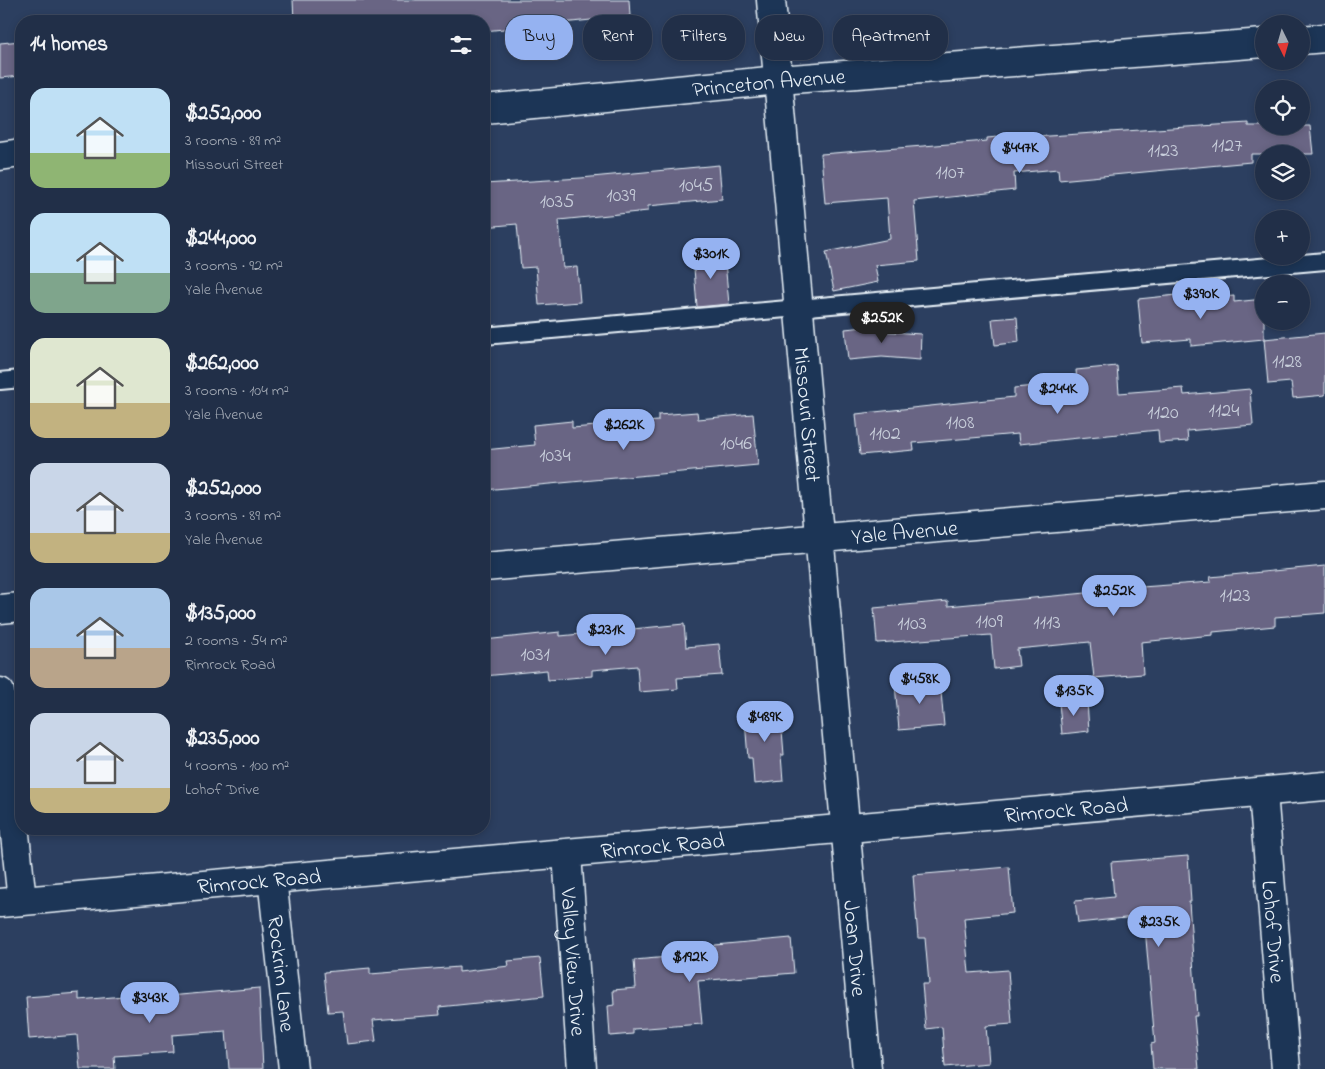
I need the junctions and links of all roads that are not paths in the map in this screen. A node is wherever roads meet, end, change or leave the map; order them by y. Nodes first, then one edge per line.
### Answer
1 (771, 0) edge
2 (1325, 38) edge
3 (1310, 39) edge
4 (1255, 43) edge
5 (779, 80) junction
6 (490, 108) edge
7 (15, 155) edge
8 (0, 156) edge
9 (1325, 260) edge
10 (799, 307) junction
11 (490, 335) edge
12 (15, 380) edge
13 (0, 381) edge
14 (1325, 495) edge
15 (819, 538) junction
16 (490, 566) edge
17 (15, 608) edge
18 (0, 609) edge
19 (0, 692) edge
20 (1325, 786) edge
21 (1263, 793) junction
22 (846, 829) junction
23 (567, 854) junction
24 (272, 878) junction
25 (11, 902) edge
26 (293, 1069) edge
27 (582, 1069) edge
28 (868, 1069) edge
29 (1286, 1069) edge

1 - 5 street, Missouri Street
2 - 3 street
4 - 5 street, Princeton Avenue
5 - 6 street, Princeton Avenue
5 - 10 street, Missouri Street
7 - 8 street
9 - 10 lane
10 - 11 lane
10 - 15 street, Missouri Street
12 - 13 lane
14 - 15 street, Yale Avenue
15 - 16 street, Yale Avenue
15 - 22 street, Missouri Street
17 - 18 street
19 - 25 street
20 - 21 street, Rimrock Road
21 - 22 street, Rimrock Road
21 - 29 street, Lohof Drive
22 - 23 street, Rimrock Road
22 - 28 street, Joan Drive
23 - 24 street, Rimrock Road
23 - 27 street, Valley View Drive
24 - 25 street, Rimrock Road
24 - 26 street, Rockrim Lane

